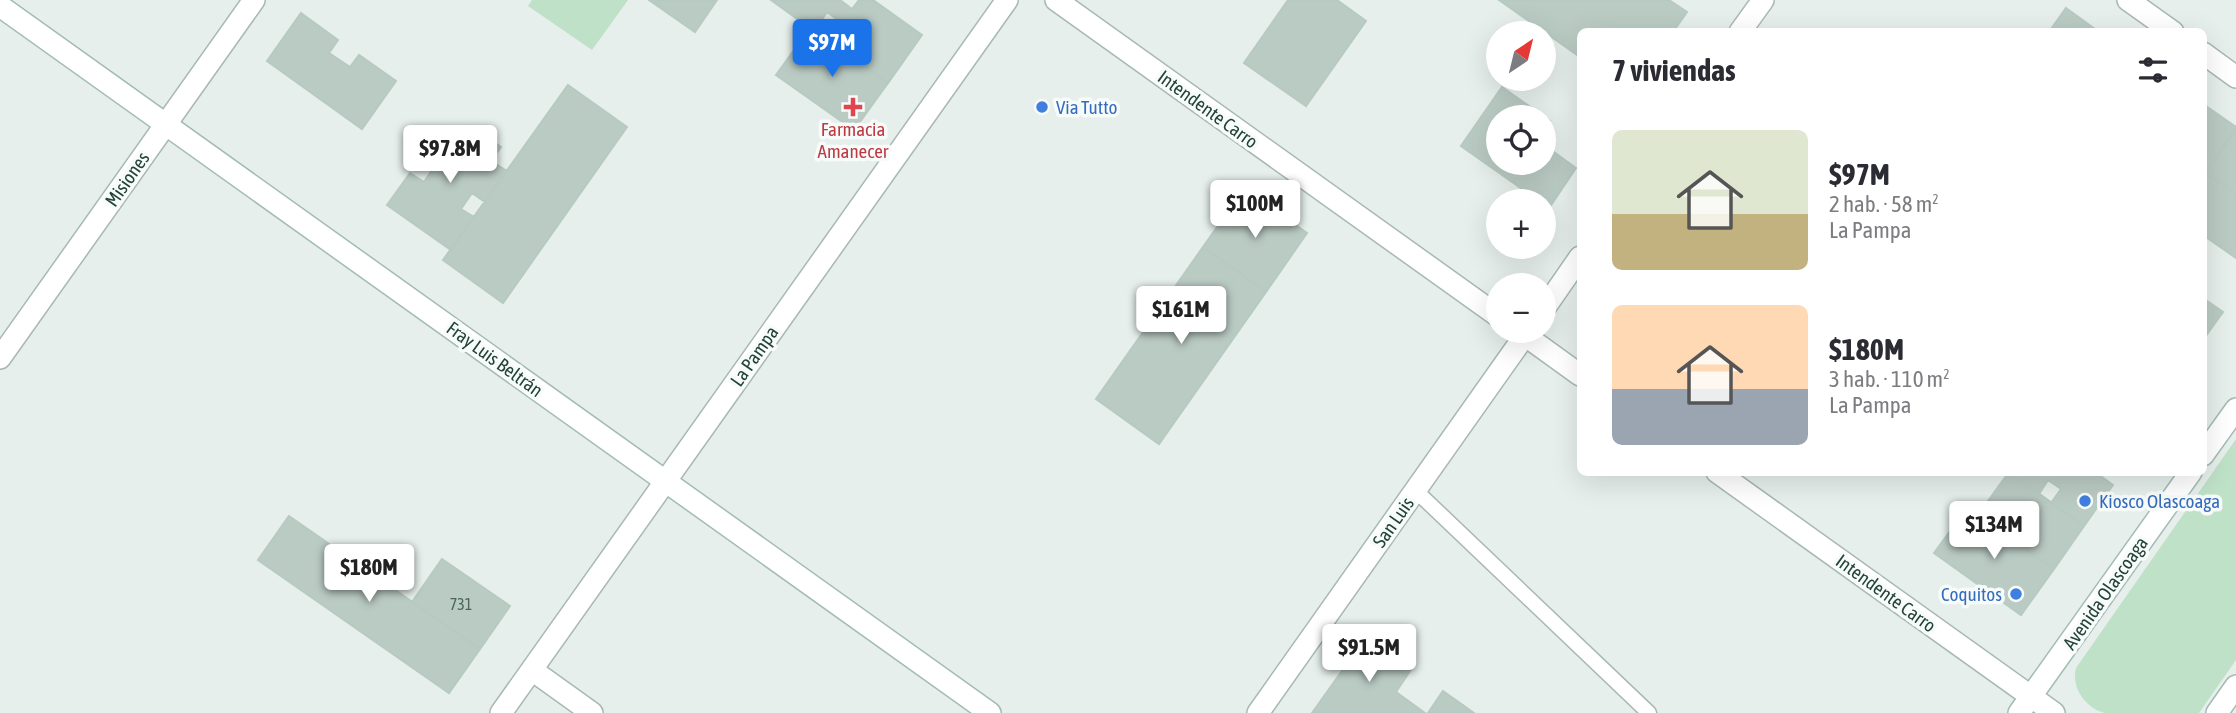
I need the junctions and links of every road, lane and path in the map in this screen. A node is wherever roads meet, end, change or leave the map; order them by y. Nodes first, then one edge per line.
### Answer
1 (254, 0) edge
2 (1007, 0) edge
3 (1056, 0) edge
4 (1763, 0) edge
5 (2128, 0) edge
6 (0, 6) edge
7 (1743, 28) edge
8 (2167, 28) edge
9 (2207, 56) edge
10 (2236, 77) edge
11 (166, 124) junction
12 (1577, 261) edge
13 (1556, 292) edge
14 (1486, 307) edge
15 (1516, 343) edge
16 (1538, 343) edge
17 (0, 358) edge
18 (1577, 373) edge
19 (2236, 409) edge
20 (2207, 449) edge
21 (1722, 476) edge
22 (2187, 476) edge
23 (666, 481) junction
24 (1415, 490) junction
25 (532, 670) junction
26 (2236, 687) edge
27 (2025, 705) edge
28 (501, 713) edge
29 (592, 713) edge
30 (990, 713) edge
31 (1258, 713) edge
32 (1649, 713) edge
33 (2054, 713) edge
34 (2217, 713) edge

1 - 11 street, Misiones
2 - 23 street, La Pampa
3 - 14 street, Intendente Carro
4 - 7 street
5 - 8 street
6 - 11 street, Fray Luis Beltrán
9 - 10 street
11 - 17 street, Misiones
11 - 23 street, Fray Luis Beltrán
12 - 13 street
15 - 24 street, San Luis
16 - 18 street
19 - 20 street
21 - 27 street, Intendente Carro
22 - 27 street, Avenida Olascoaga
23 - 25 street, La Pampa
23 - 30 street, Fray Luis Beltrán
24 - 31 street, San Luis
24 - 32 lane
25 - 28 street, La Pampa
25 - 29 street
26 - 34 street
27 - 33 street, Intendente Carro

